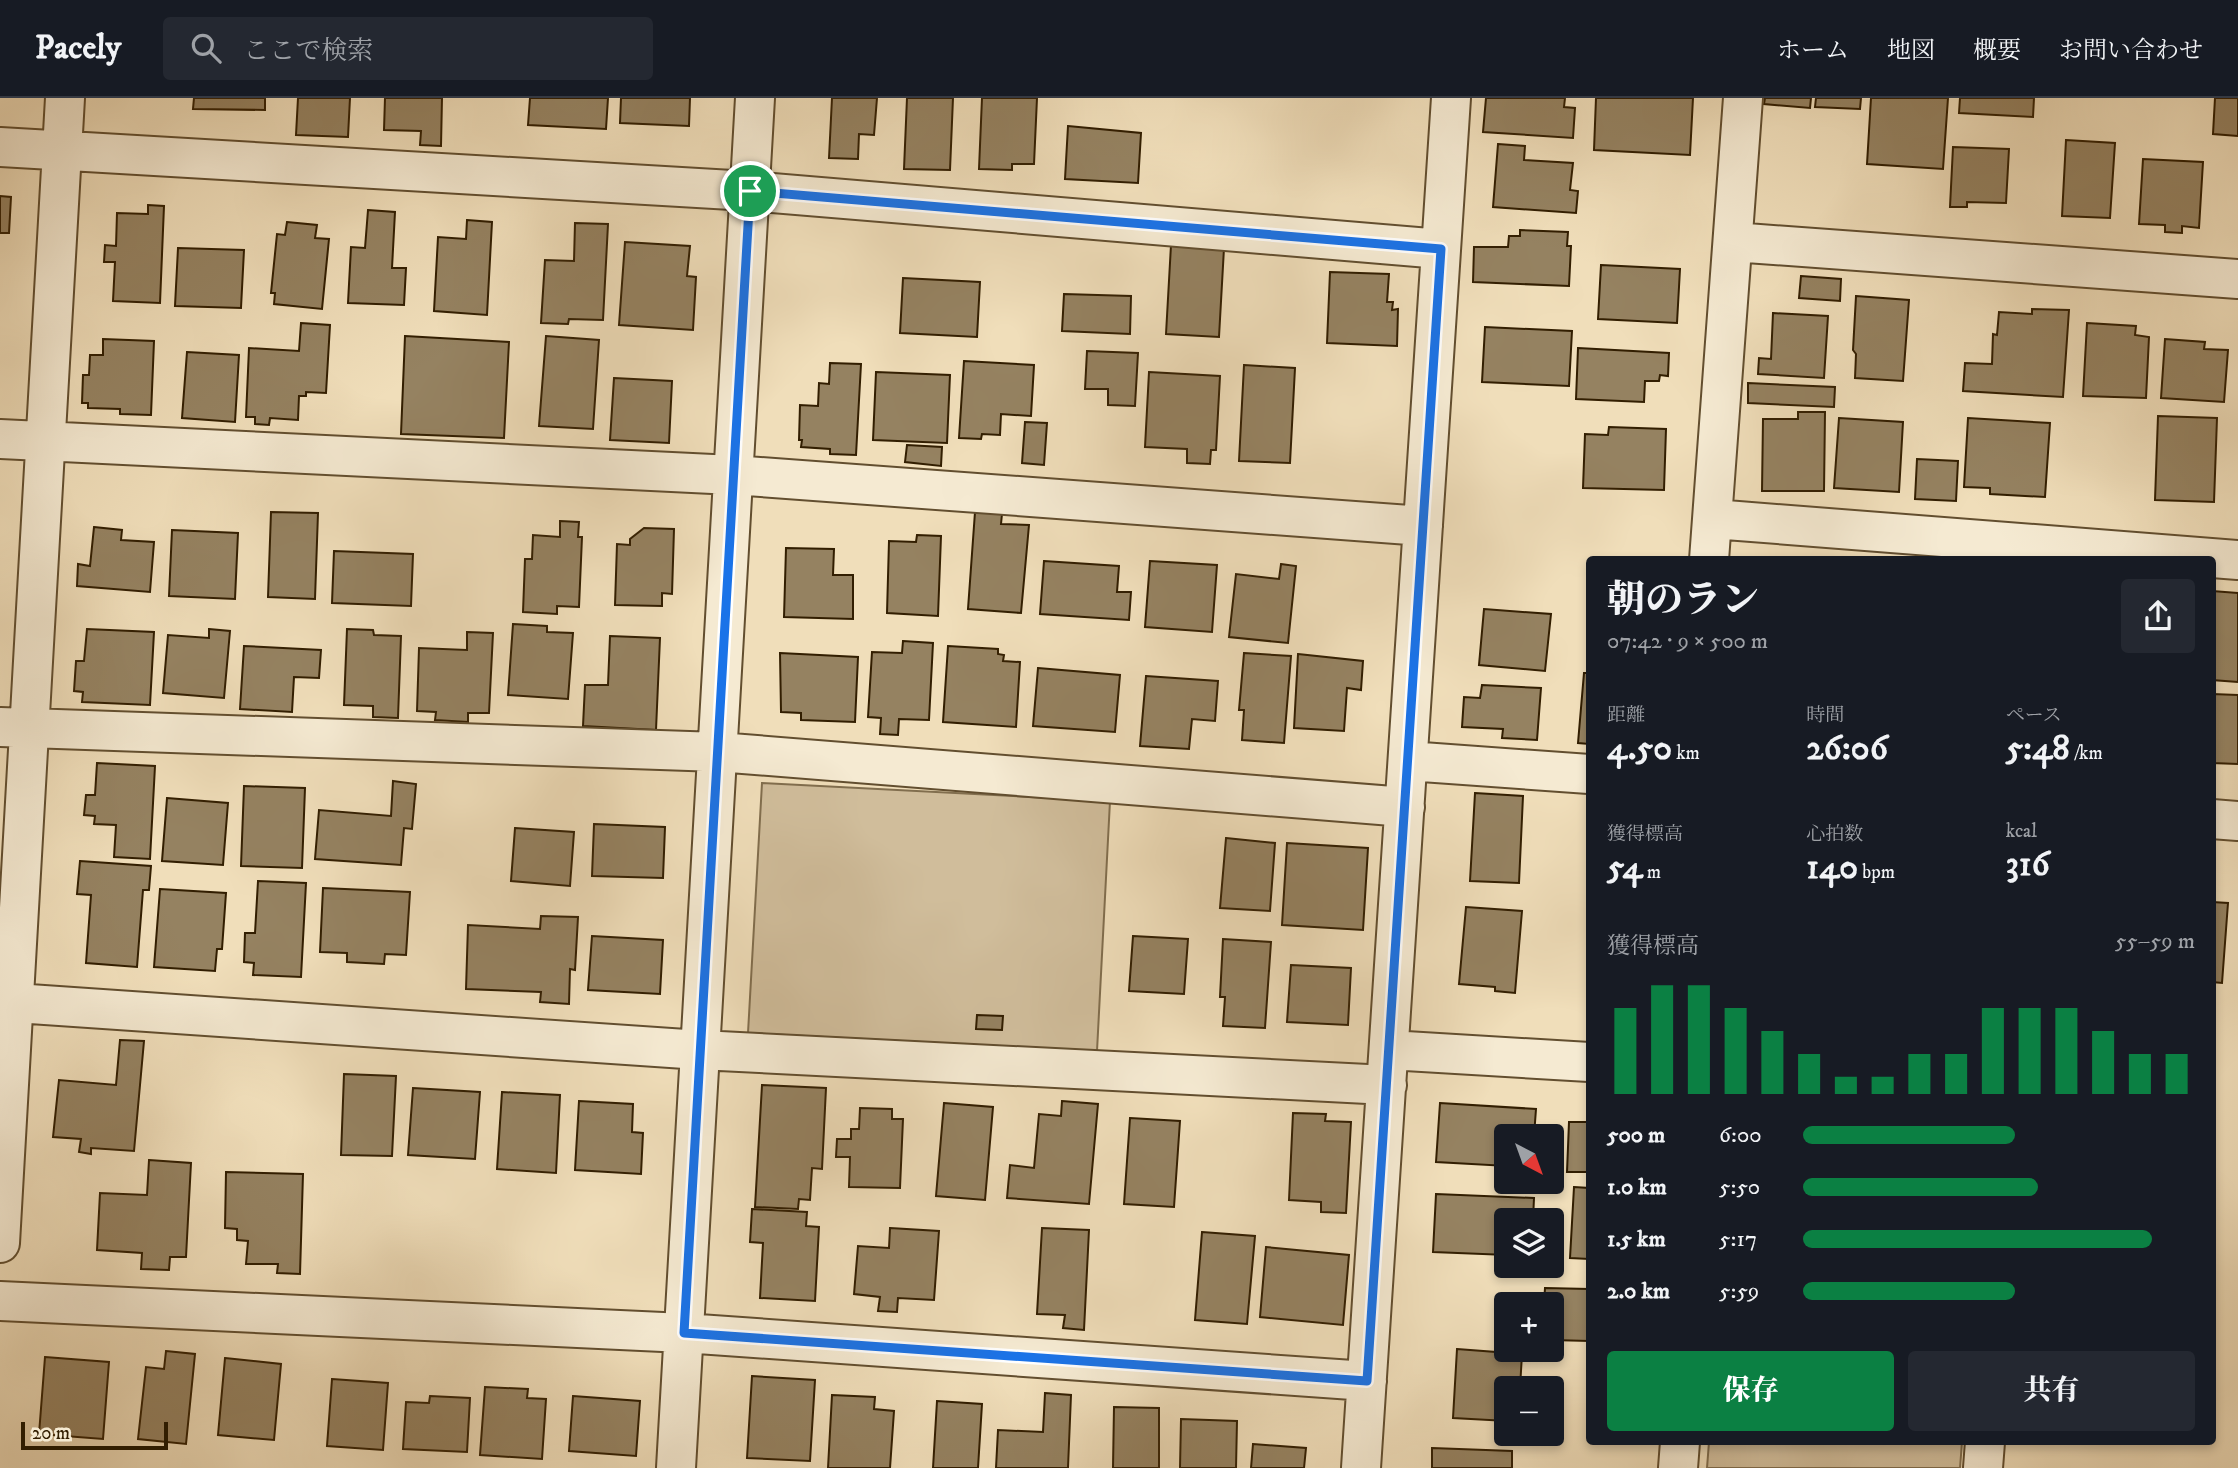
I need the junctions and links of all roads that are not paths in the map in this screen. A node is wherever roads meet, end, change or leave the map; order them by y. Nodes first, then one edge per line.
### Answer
1 (65, 98) edge
2 (755, 98) edge
3 (1451, 98) edge
4 (1743, 98) edge
5 (0, 147) edge
6 (62, 151) junction
7 (750, 191) junction
8 (1733, 242) junction
9 (1441, 249) junction
10 (2238, 279) edge
11 (0, 439) edge
12 (45, 442) junction
13 (733, 475) junction
14 (1713, 519) junction
15 (1423, 526) junction
16 (1709, 556) edge
17 (2187, 556) edge
18 (2216, 558) edge
19 (2238, 560) edge
20 (14, 728) edge
21 (718, 752) junction
22 (1408, 761) junction
23 (1586, 774) edge
24 (1405, 807) junction
25 (2216, 819) edge
26 (2238, 821) edge
27 (7, 1003) edge
28 (700, 1050) junction
29 (1586, 1062) edge
30 (1388, 1068) junction
31 (0, 1243) edge
32 (0, 1301) edge
33 (684, 1333) junction
34 (1367, 1381) junction
35 (1680, 1445) edge
36 (1985, 1445) edge
37 (676, 1468) edge
38 (1362, 1468) edge
39 (1678, 1468) edge
40 (1983, 1468) edge

1 - 6 street
2 - 7 street
3 - 9 street
4 - 8 street
5 - 6 street
6 - 7 street
6 - 12 street
7 - 9 street
7 - 13 street
8 - 10 street
8 - 14 street
9 - 15 street
11 - 12 street
12 - 13 street
12 - 20 street
13 - 15 street
13 - 21 street
14 - 16 street
14 - 17 street
15 - 22 street
18 - 19 street
20 - 21 street
20 - 27 street
21 - 24 street
21 - 28 street
22 - 23 street
22 - 24 street
24 - 30 street
25 - 26 street
27 - 28 street
27 - 31 street
28 - 30 street
28 - 33 street
29 - 30 street
30 - 34 street
32 - 33 street
33 - 34 street
33 - 37 street
34 - 38 street
35 - 39 street
36 - 40 street

